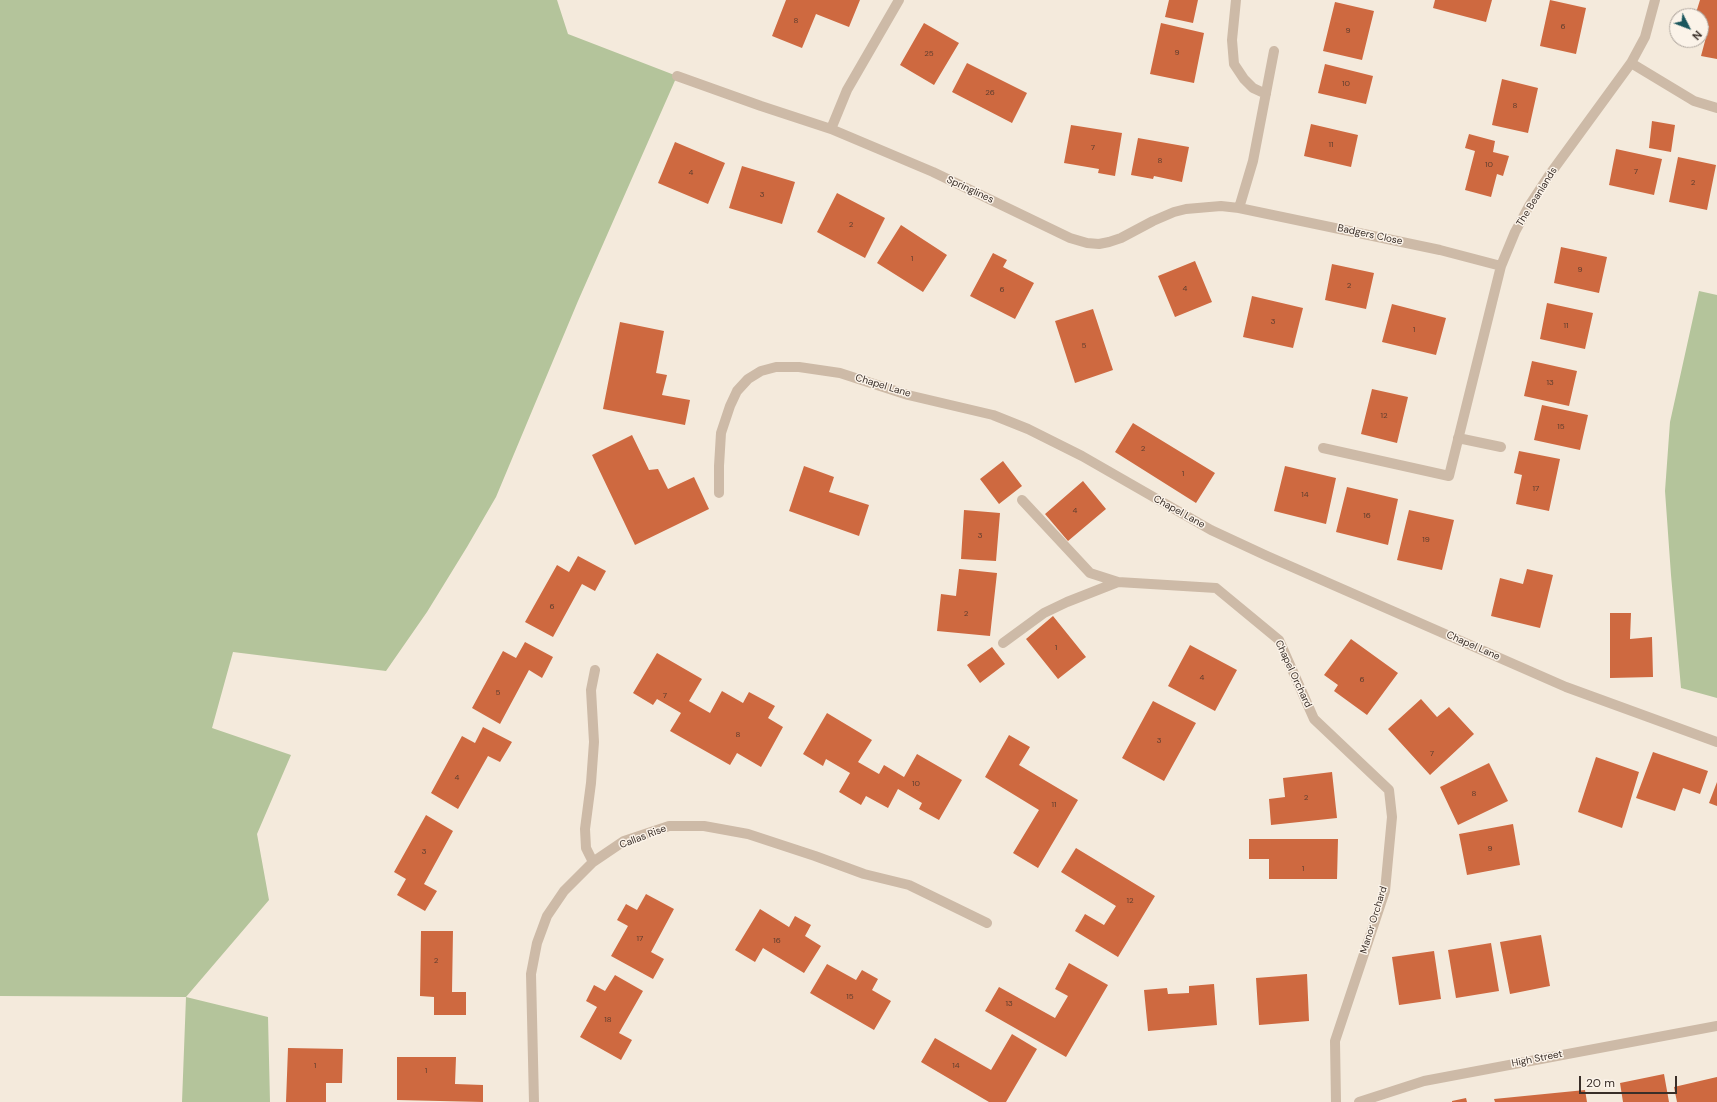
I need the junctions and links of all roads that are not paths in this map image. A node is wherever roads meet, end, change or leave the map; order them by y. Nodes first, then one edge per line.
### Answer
1 (899, 0) edge
2 (1236, 0) edge
3 (1655, 0) edge
4 (1274, 50) dead end
5 (1631, 64) junction
6 (677, 76) dead end
7 (1266, 94) junction
8 (1717, 108) edge
9 (831, 129) junction
10 (1239, 208) junction
11 (1109, 242) joint
12 (1501, 266) junction
13 (1458, 438) junction
14 (1501, 447) dead end
15 (1323, 448) dead end
16 (719, 493) dead end
17 (1022, 500) dead end
18 (1118, 582) junction
19 (1003, 643) dead end
20 (595, 670) dead end
21 (1314, 719) joint
22 (1717, 742) edge
23 (593, 862) junction
24 (988, 922) dead end
25 (1717, 1026) edge
26 (534, 1102) edge
27 (1336, 1102) edge
28 (1359, 1102) edge

1 - 9 street
2 - 7 street
3 - 5 street, The Beanlands
4 - 7 street
5 - 8 street
5 - 12 street, The Beanlands
6 - 9 street, Springlines
7 - 10 street
9 - 11 street, Springlines
10 - 11 street, Badgers Close
10 - 12 street, Badgers Close
12 - 13 street, The Beanlands
13 - 14 street
13 - 15 street, The Beanlands
16 - 22 street, Chapel Lane
17 - 18 street
18 - 19 street
18 - 21 street, Chapel Orchard
20 - 23 street
21 - 27 street, Manor Orchard
23 - 24 street, Callas Rise
23 - 26 street, Callas Rise
25 - 28 street, High Street

